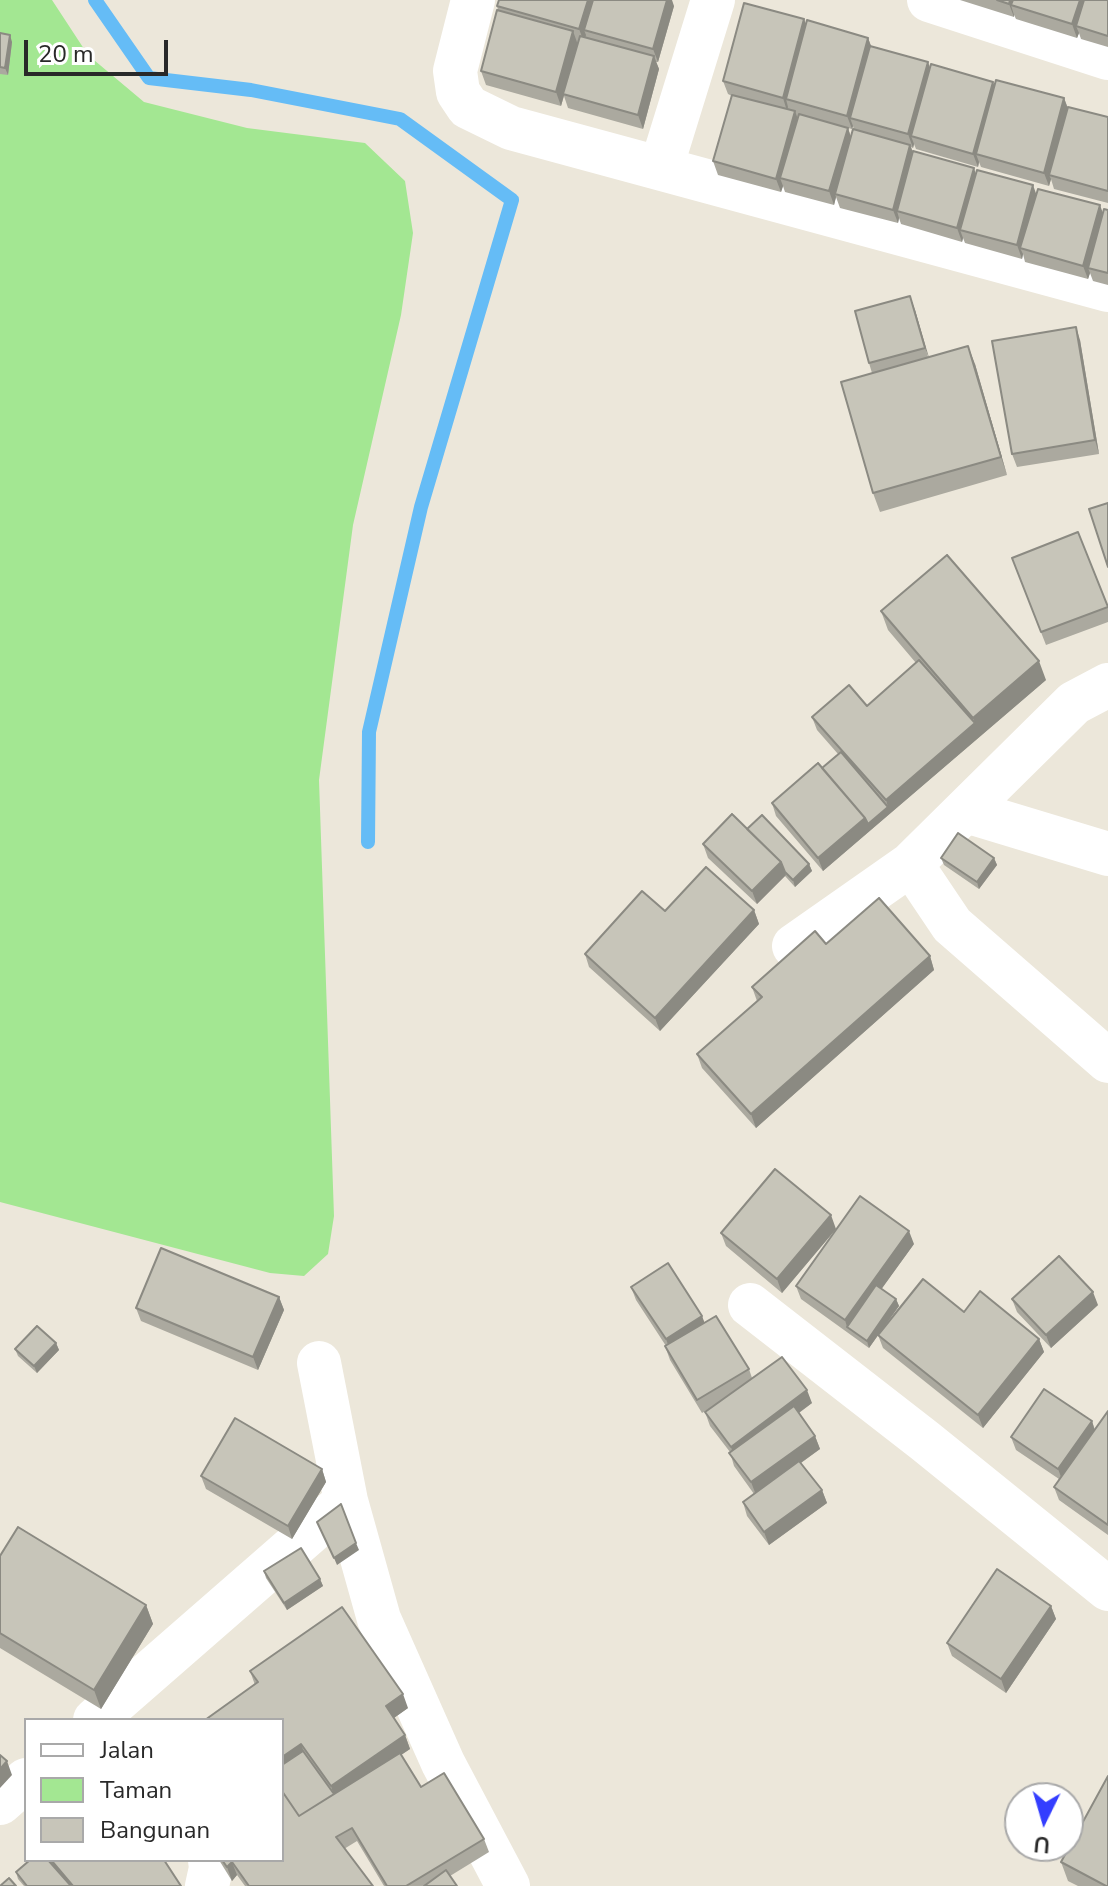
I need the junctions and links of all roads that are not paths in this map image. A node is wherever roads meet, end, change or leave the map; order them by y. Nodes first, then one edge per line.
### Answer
1 (473, 0) edge
2 (713, 0) edge
3 (929, 0) edge
4 (1108, 58) edge
5 (661, 168) junction
6 (1108, 290) edge
7 (1108, 685) edge
8 (966, 811) junction
9 (1108, 854) edge
10 (911, 864) junction
11 (794, 946) edge
12 (1108, 1061) edge
13 (750, 1305) dead end
14 (319, 1363) dead end
15 (346, 1501) junction
16 (1108, 1589) edge
17 (99, 1718) edge
18 (24, 1782) edge
19 (0, 1803) edge
20 (210, 1862) edge
21 (207, 1886) edge
22 (508, 1886) edge

1 - 5 street
2 - 5 street
3 - 4 street
5 - 6 street
7 - 8 street
8 - 9 street
8 - 10 street
10 - 11 street
10 - 12 street
13 - 16 street
14 - 15 street
15 - 17 street
15 - 22 street
18 - 19 street
20 - 21 street

